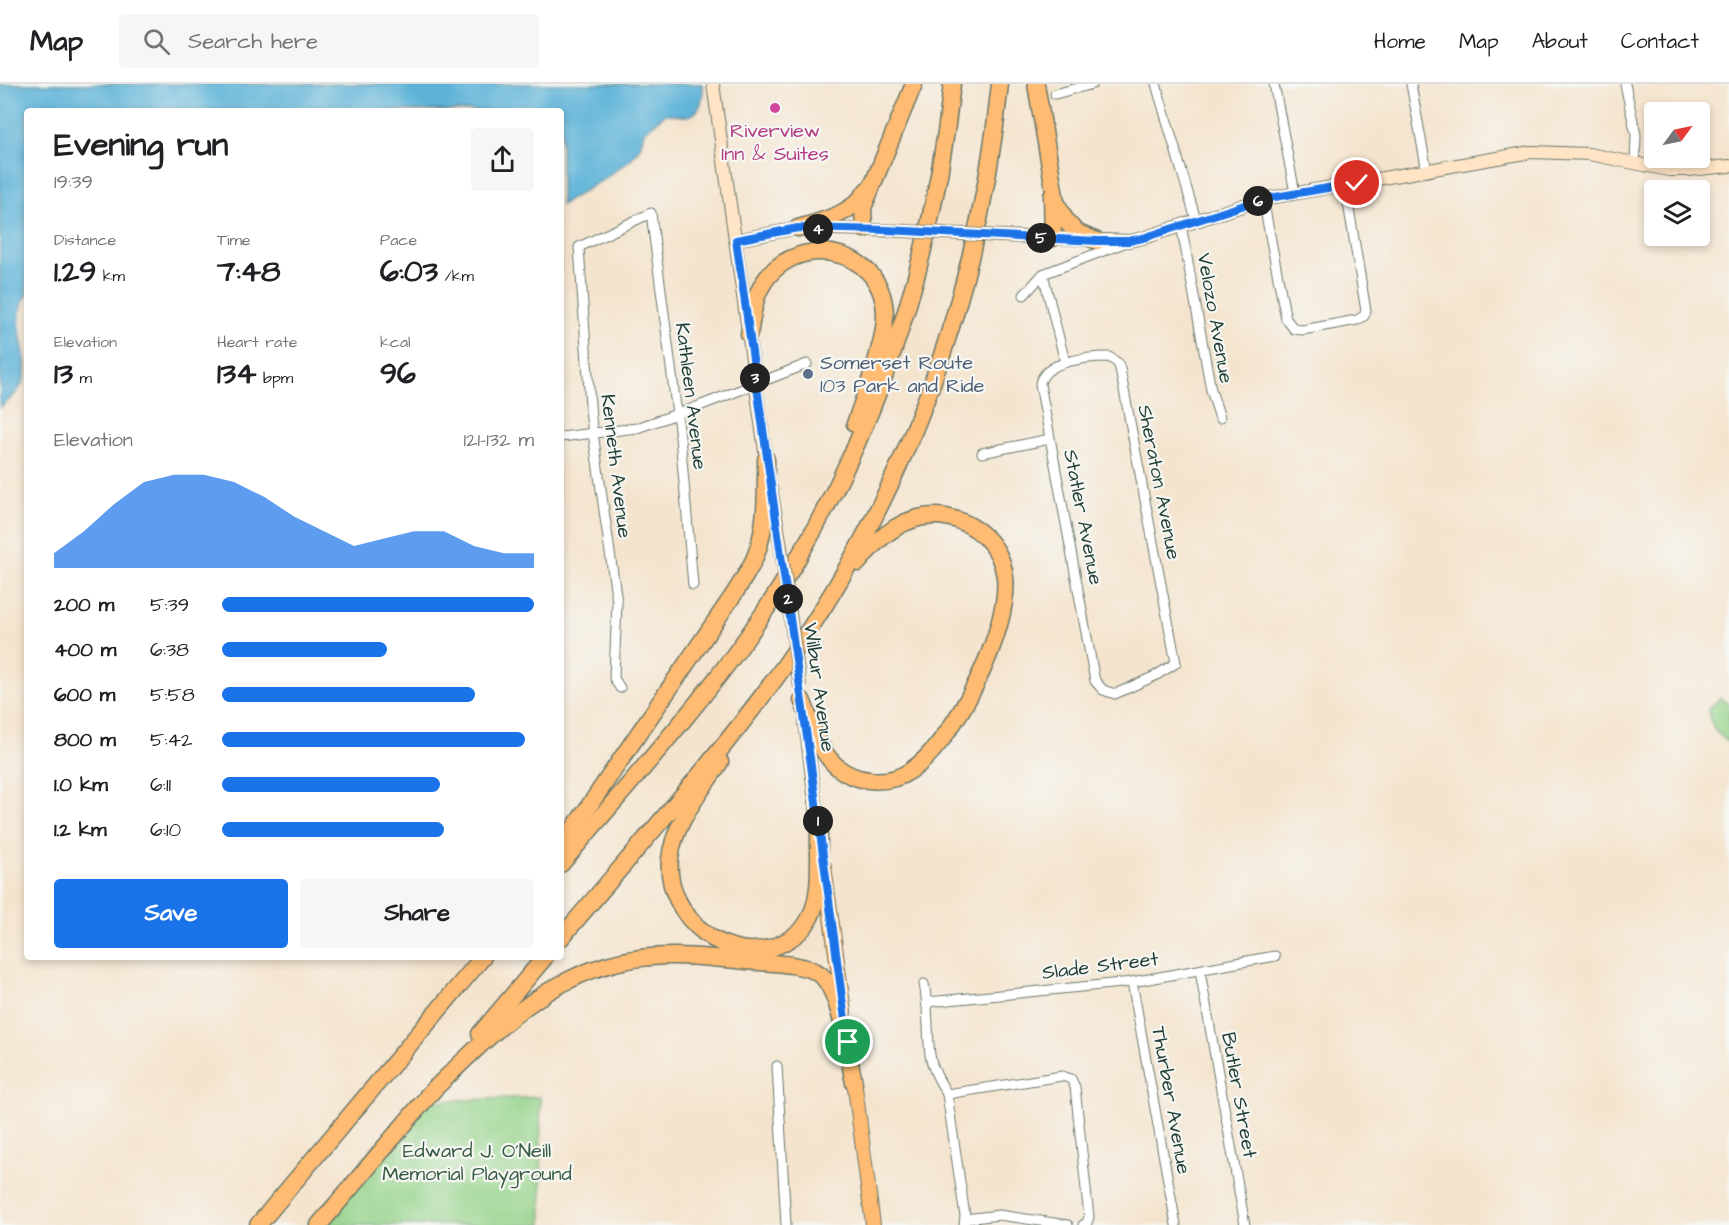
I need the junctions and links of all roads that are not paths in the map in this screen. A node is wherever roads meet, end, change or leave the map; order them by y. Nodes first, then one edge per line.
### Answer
1 (713, 84) edge
2 (914, 84) edge
3 (952, 84) edge
4 (1000, 84) edge
5 (1036, 84) edge
6 (1093, 84) edge
7 (1156, 84) edge
8 (1274, 84) edge
9 (1411, 84) edge
10 (1625, 84) edge
11 (1055, 94) dead end
12 (1635, 164) junction
13 (1050, 165) junction
14 (1729, 166) edge
15 (1426, 172) junction
16 (875, 176) junction
17 (1345, 185) junction
18 (1295, 193) junction
19 (1263, 199) junction
20 (651, 213) joint
21 (1196, 220) junction
22 (1182, 224) junction
23 (798, 228) junction
24 (864, 229) junction
25 (1053, 238) junction
26 (736, 240) junction
27 (1097, 241) junction
28 (1129, 241) junction
29 (1043, 274) junction
30 (1024, 295) dead end
31 (749, 334) junction
32 (1065, 362) junction
33 (807, 364) dead end
34 (756, 384) junction
35 (676, 414) junction
36 (1220, 418) dead end
37 (593, 433) junction
38 (564, 436) edge
39 (1050, 439) junction
40 (982, 453) dead end
41 (766, 459) junction
42 (819, 520) junction
43 (693, 585) dead end
44 (814, 621) junction
45 (620, 688) dead end
46 (767, 688) junction
47 (1103, 690) joint
48 (801, 693) junction
49 (819, 833) junction
50 (564, 843) edge
51 (564, 860) edge
52 (564, 934) edge
53 (1275, 956) dead end
54 (480, 960) edge
55 (542, 960) edge
56 (1200, 970) junction
57 (1132, 982) junction
58 (924, 984) dead end
59 (928, 1002) junction
60 (777, 1066) dead end
61 (854, 1083) junction
62 (947, 1094) junction
63 (427, 1096) junction
64 (965, 1222) edge
65 (1085, 1224) edge
66 (258, 1225) edge
67 (319, 1225) edge
68 (786, 1225) edge
69 (873, 1225) edge
70 (1068, 1225) edge
71 (1176, 1225) edge
72 (1245, 1225) edge

1 - 26 main road, Wilbur Avenue
2 - 16 highway
3 - 42 highway
4 - 44 highway
5 - 13 highway
6 - 11 street
7 - 21 street
8 - 18 street
9 - 15 street
10 - 12 street
12 - 14 main road
12 - 15 main road
13 - 25 highway
13 - 27 highway
15 - 17 main road
16 - 23 highway
16 - 24 highway
17 - 18 main road
17 - 19 street
18 - 19 main road
19 - 21 main road
20 - 35 street, Kathleen Avenue
20 - 37 street, Kenneth Avenue
21 - 22 main road
22 - 28 main road
22 - 36 street, Velozo Avenue
23 - 24 main road
23 - 26 main road
24 - 25 main road, bridge
25 - 27 main road
26 - 31 main road, Wilbur Avenue
27 - 28 main road
28 - 29 street
29 - 30 street
29 - 32 street
31 - 34 main road, Wilbur Avenue
31 - 42 highway
32 - 39 street, Statler Avenue
32 - 47 street, Sheraton Avenue
33 - 34 street
34 - 35 street
34 - 41 main road, Wilbur Avenue
35 - 37 street
35 - 43 street, Kathleen Avenue
37 - 38 street
37 - 45 street, Kenneth Avenue
39 - 40 street
39 - 47 street, Statler Avenue
41 - 48 main road, Wilbur Avenue, bridge
41 - 50 highway
42 - 51 highway
44 - 46 highway
44 - 48 highway
46 - 49 highway
46 - 52 highway
48 - 49 main road, Wilbur Avenue
49 - 61 main road, Wilbur Avenue
53 - 56 street, Slade Street
54 - 66 highway
55 - 63 highway
56 - 57 street, Slade Street
56 - 72 street, Butler Street
57 - 59 street, Slade Street
57 - 71 street, Thurber Avenue
58 - 59 street
59 - 62 street
60 - 68 street
61 - 63 highway
61 - 69 main road, Wilbur Avenue
62 - 64 street
62 - 65 street
63 - 67 highway
64 - 70 street

